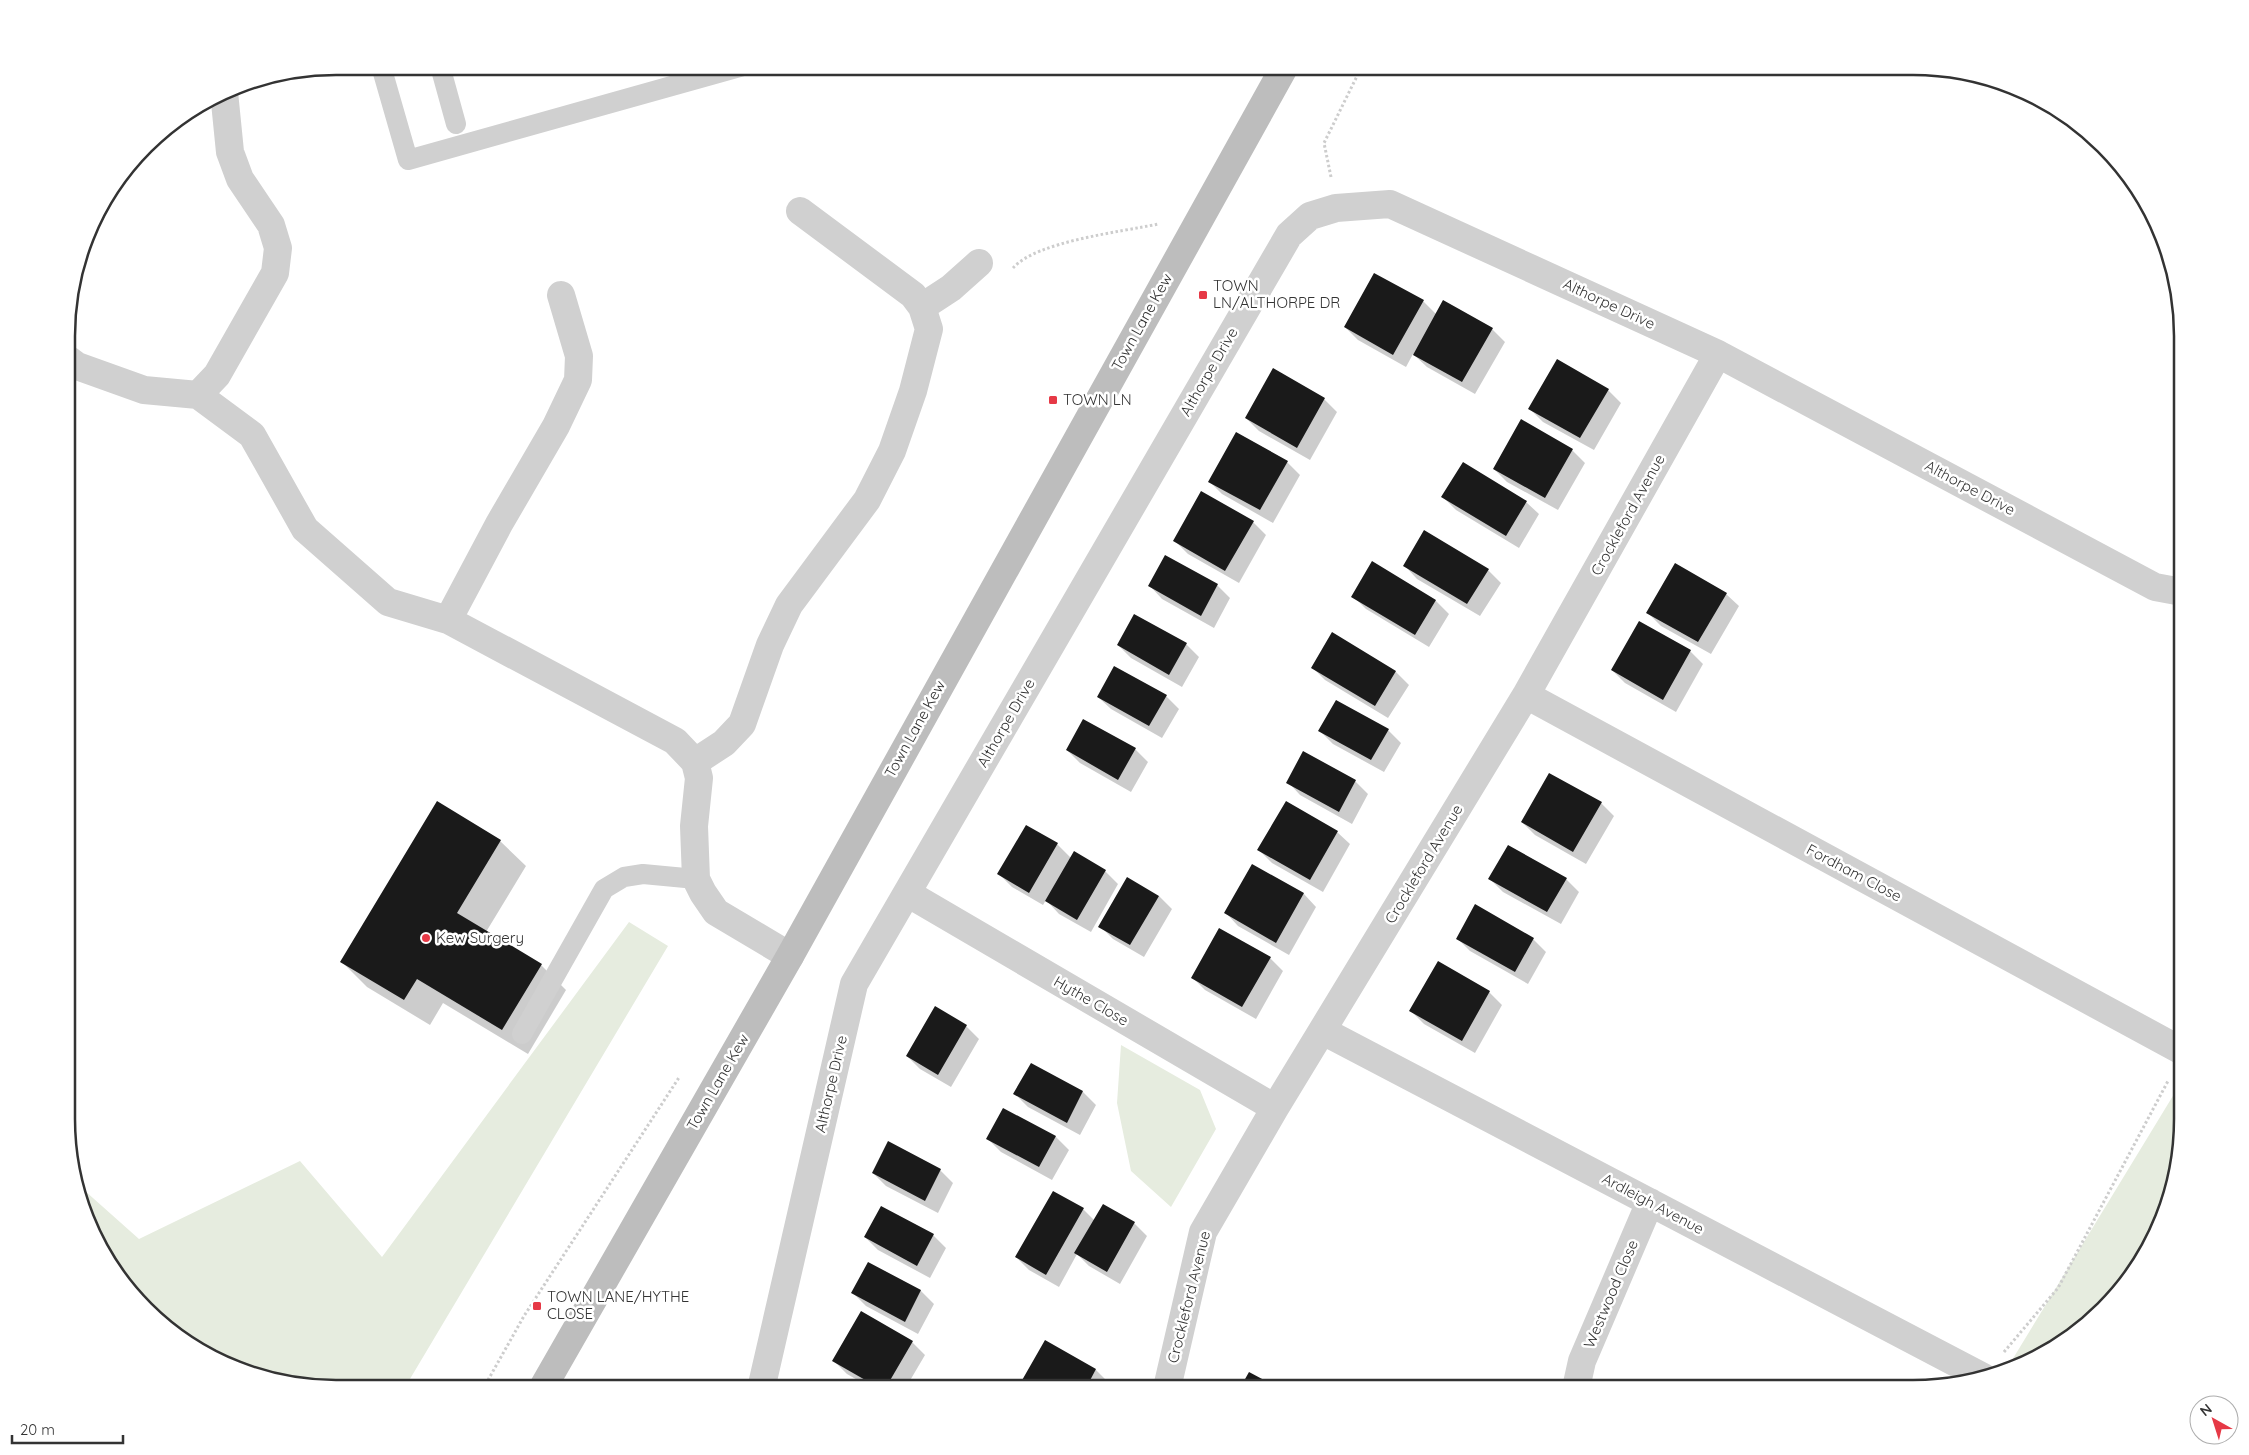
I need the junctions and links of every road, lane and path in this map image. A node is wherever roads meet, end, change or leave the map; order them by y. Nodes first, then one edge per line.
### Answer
1 (384, 75) edge
2 (442, 75) edge
3 (711, 75) edge
4 (1280, 75) edge
5 (1358, 75) edge
6 (225, 100) edge
7 (456, 124) dead end
8 (1336, 208) junction
9 (800, 211) dead end
10 (1167, 222) dead end
11 (979, 263) joint
12 (561, 295) dead end
13 (922, 307) junction
14 (1718, 354) junction
15 (75, 365) edge
16 (198, 395) junction
17 (2174, 591) edge
18 (448, 620) junction
19 (1526, 695) junction
20 (695, 762) junction
21 (696, 878) junction
22 (907, 893) junction
23 (790, 956) junction
24 (1323, 1031) junction
25 (522, 1034) dead end
26 (2174, 1047) edge
27 (2168, 1080) dead end
28 (1275, 1108) junction
29 (1650, 1202) junction
30 (1991, 1368) edge
31 (1974, 1373) edge
32 (547, 1380) edge
33 (763, 1380) edge
34 (1169, 1380) edge
35 (1578, 1380) edge

1 - 3 lane
2 - 7 lane
4 - 23 street, Town Lane Kew
5 - 8 path
6 - 16 street
8 - 14 street, Althorpe Drive
8 - 22 street, Althorpe Drive
9 - 13 street
10 - 11 path
11 - 13 street
12 - 18 street
13 - 20 street
14 - 17 street, Althorpe Drive
14 - 19 street, Crockleford Avenue
15 - 16 street
16 - 18 street
18 - 20 street
19 - 24 street, Crockleford Avenue
19 - 26 street, Fordham Close
20 - 21 street
21 - 23 street
21 - 25 lane
22 - 28 street, Hythe Close
22 - 33 street, Althorpe Drive
23 - 32 street, Town Lane Kew
24 - 28 street, Crockleford Avenue
24 - 29 street, Ardleigh Avenue
27 - 30 path
28 - 34 street, Crockleford Avenue
29 - 31 street, Ardleigh Avenue
29 - 35 street, Westwood Close

